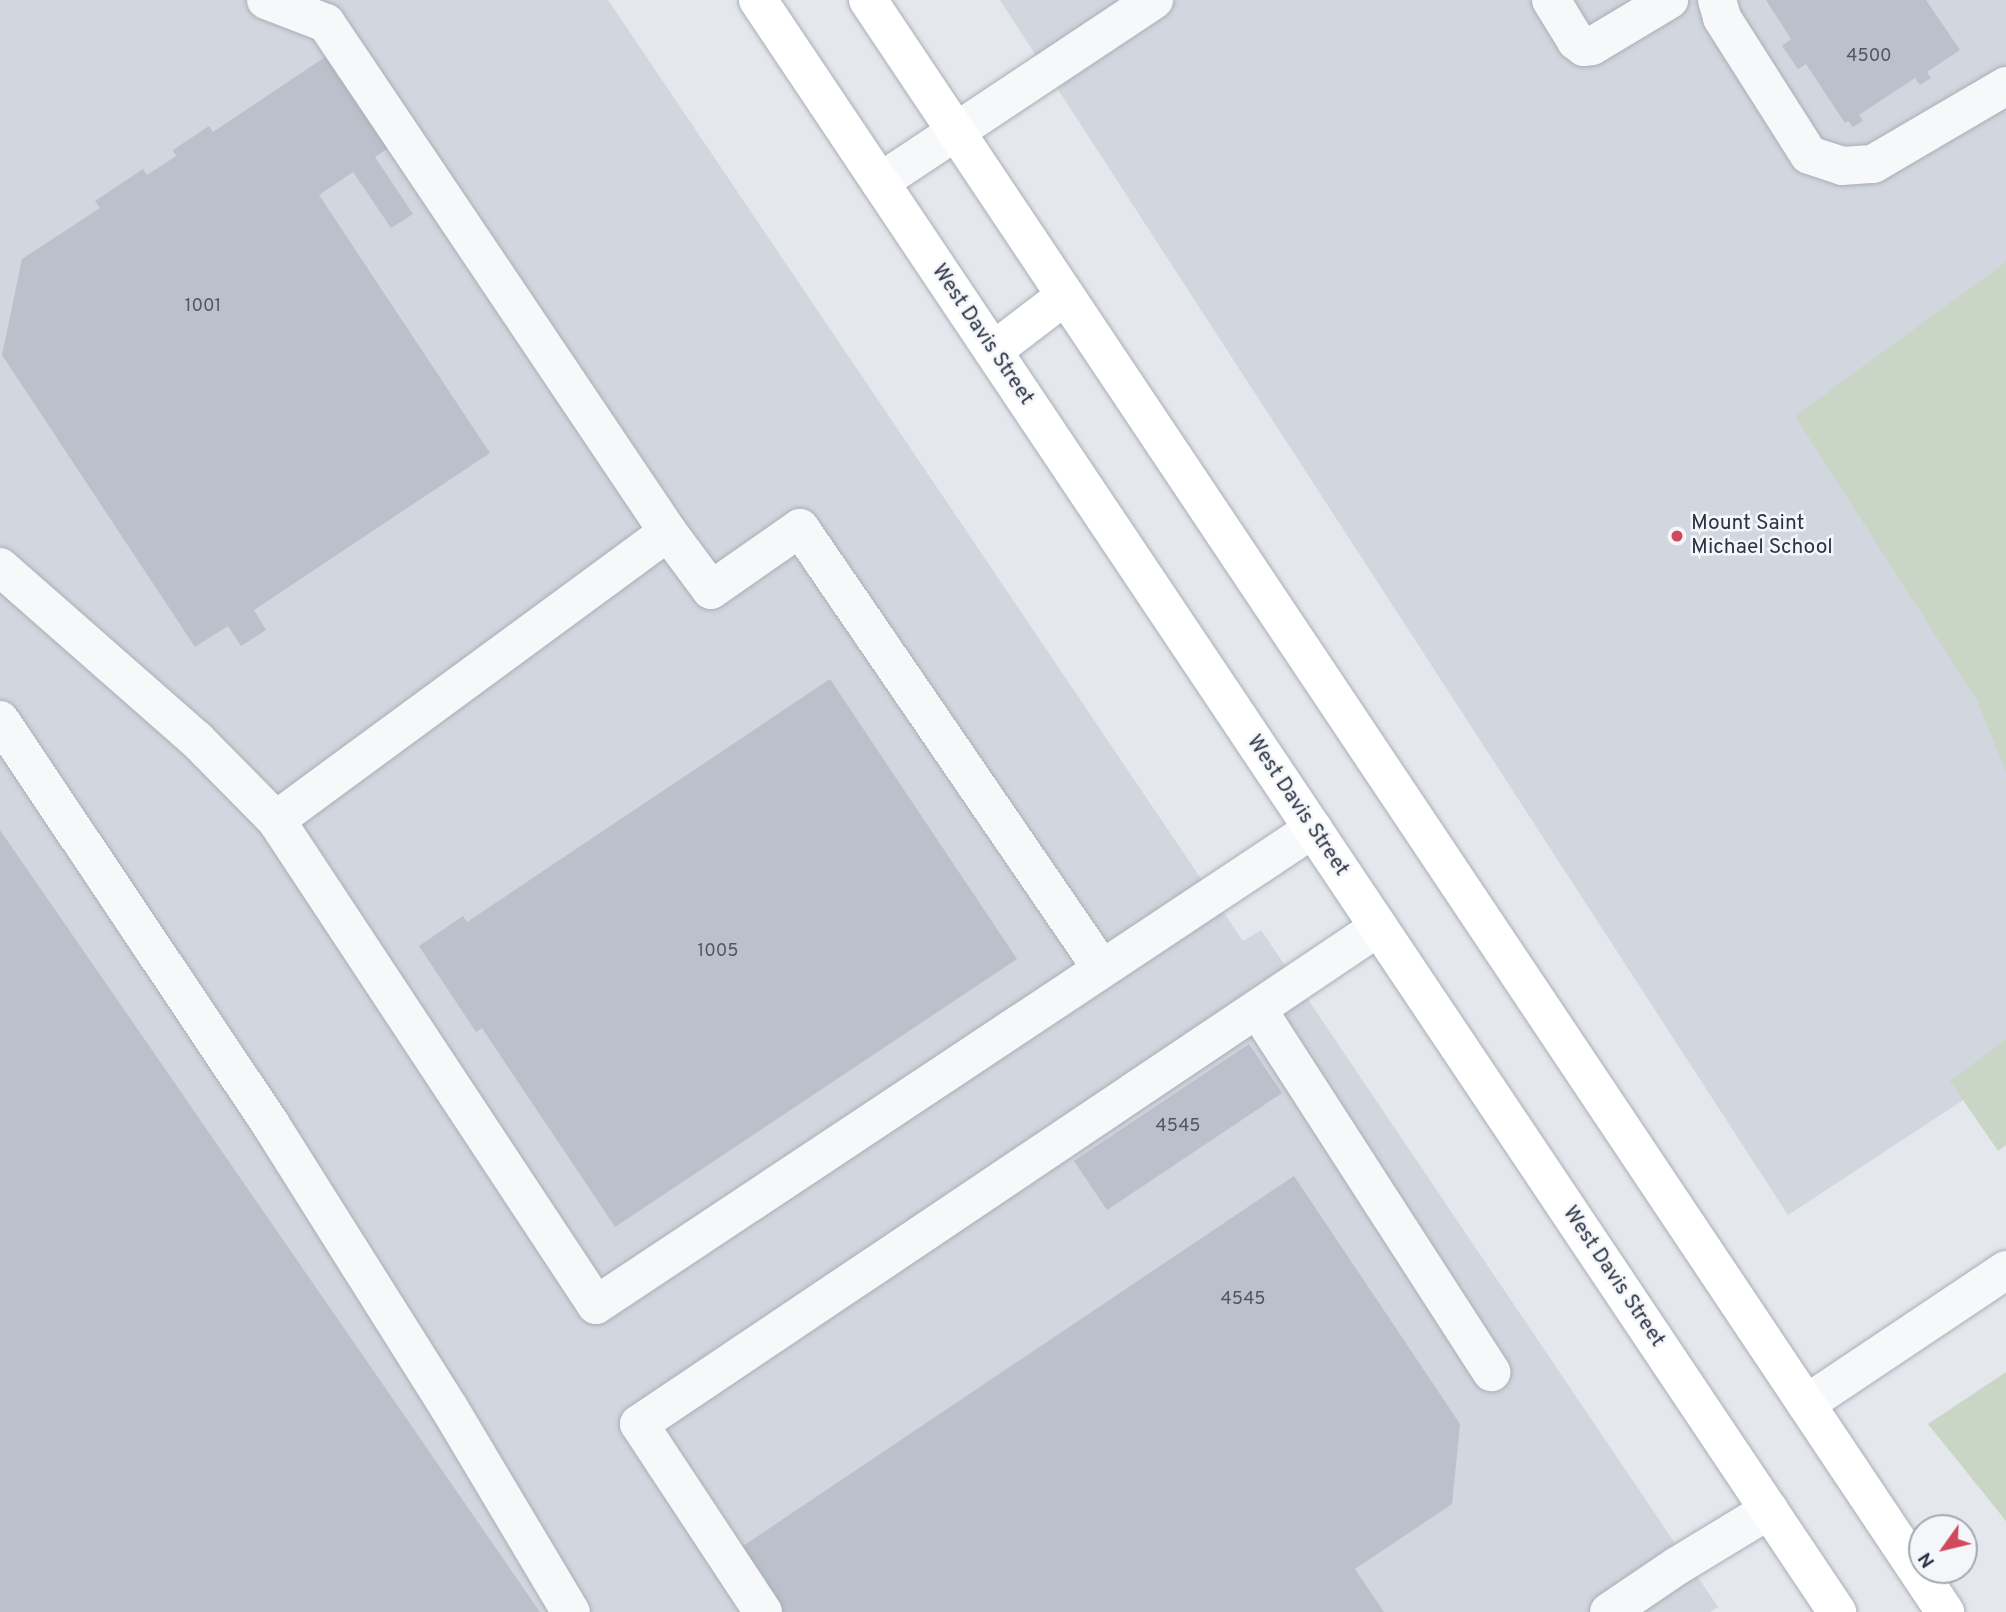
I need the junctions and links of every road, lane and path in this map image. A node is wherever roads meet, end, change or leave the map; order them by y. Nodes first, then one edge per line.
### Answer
1 (266, 0) edge
2 (758, 0) edge
3 (868, 0) edge
4 (1154, 0) edge
5 (1552, 0) edge
6 (1669, 0) edge
7 (1717, 0) edge
8 (2006, 86) edge
9 (955, 132) junction
10 (880, 182) junction
11 (1065, 296) junction
12 (993, 351) junction
13 (668, 532) junction
14 (0, 567) edge
15 (0, 720) edge
16 (276, 820) junction
17 (1313, 829) junction
18 (1379, 927) junction
19 (1102, 969) junction
20 (1258, 1010) junction
21 (2006, 1270) edge
22 (1491, 1372) dead end
23 (1806, 1404) junction
24 (1769, 1510) junction
25 (571, 1612) edge
26 (763, 1612) edge
27 (1609, 1612) edge
28 (1837, 1612) edge
29 (1945, 1612) edge

1 - 13 lane
2 - 10 main road, West Davis Street
3 - 9 main road
4 - 9 lane
5 - 6 lane
7 - 8 lane
9 - 10 lane
9 - 11 main road
10 - 12 main road, West Davis Street
11 - 12 main road
11 - 23 main road
12 - 17 main road, West Davis Street
13 - 16 lane
13 - 19 lane
14 - 16 lane
15 - 25 lane
16 - 19 lane
17 - 18 main road, West Davis Street
17 - 19 lane
18 - 20 lane
18 - 24 main road, West Davis Street
20 - 22 lane
20 - 26 lane
21 - 23 lane
23 - 29 main road
24 - 27 lane
24 - 28 main road, West Davis Street

